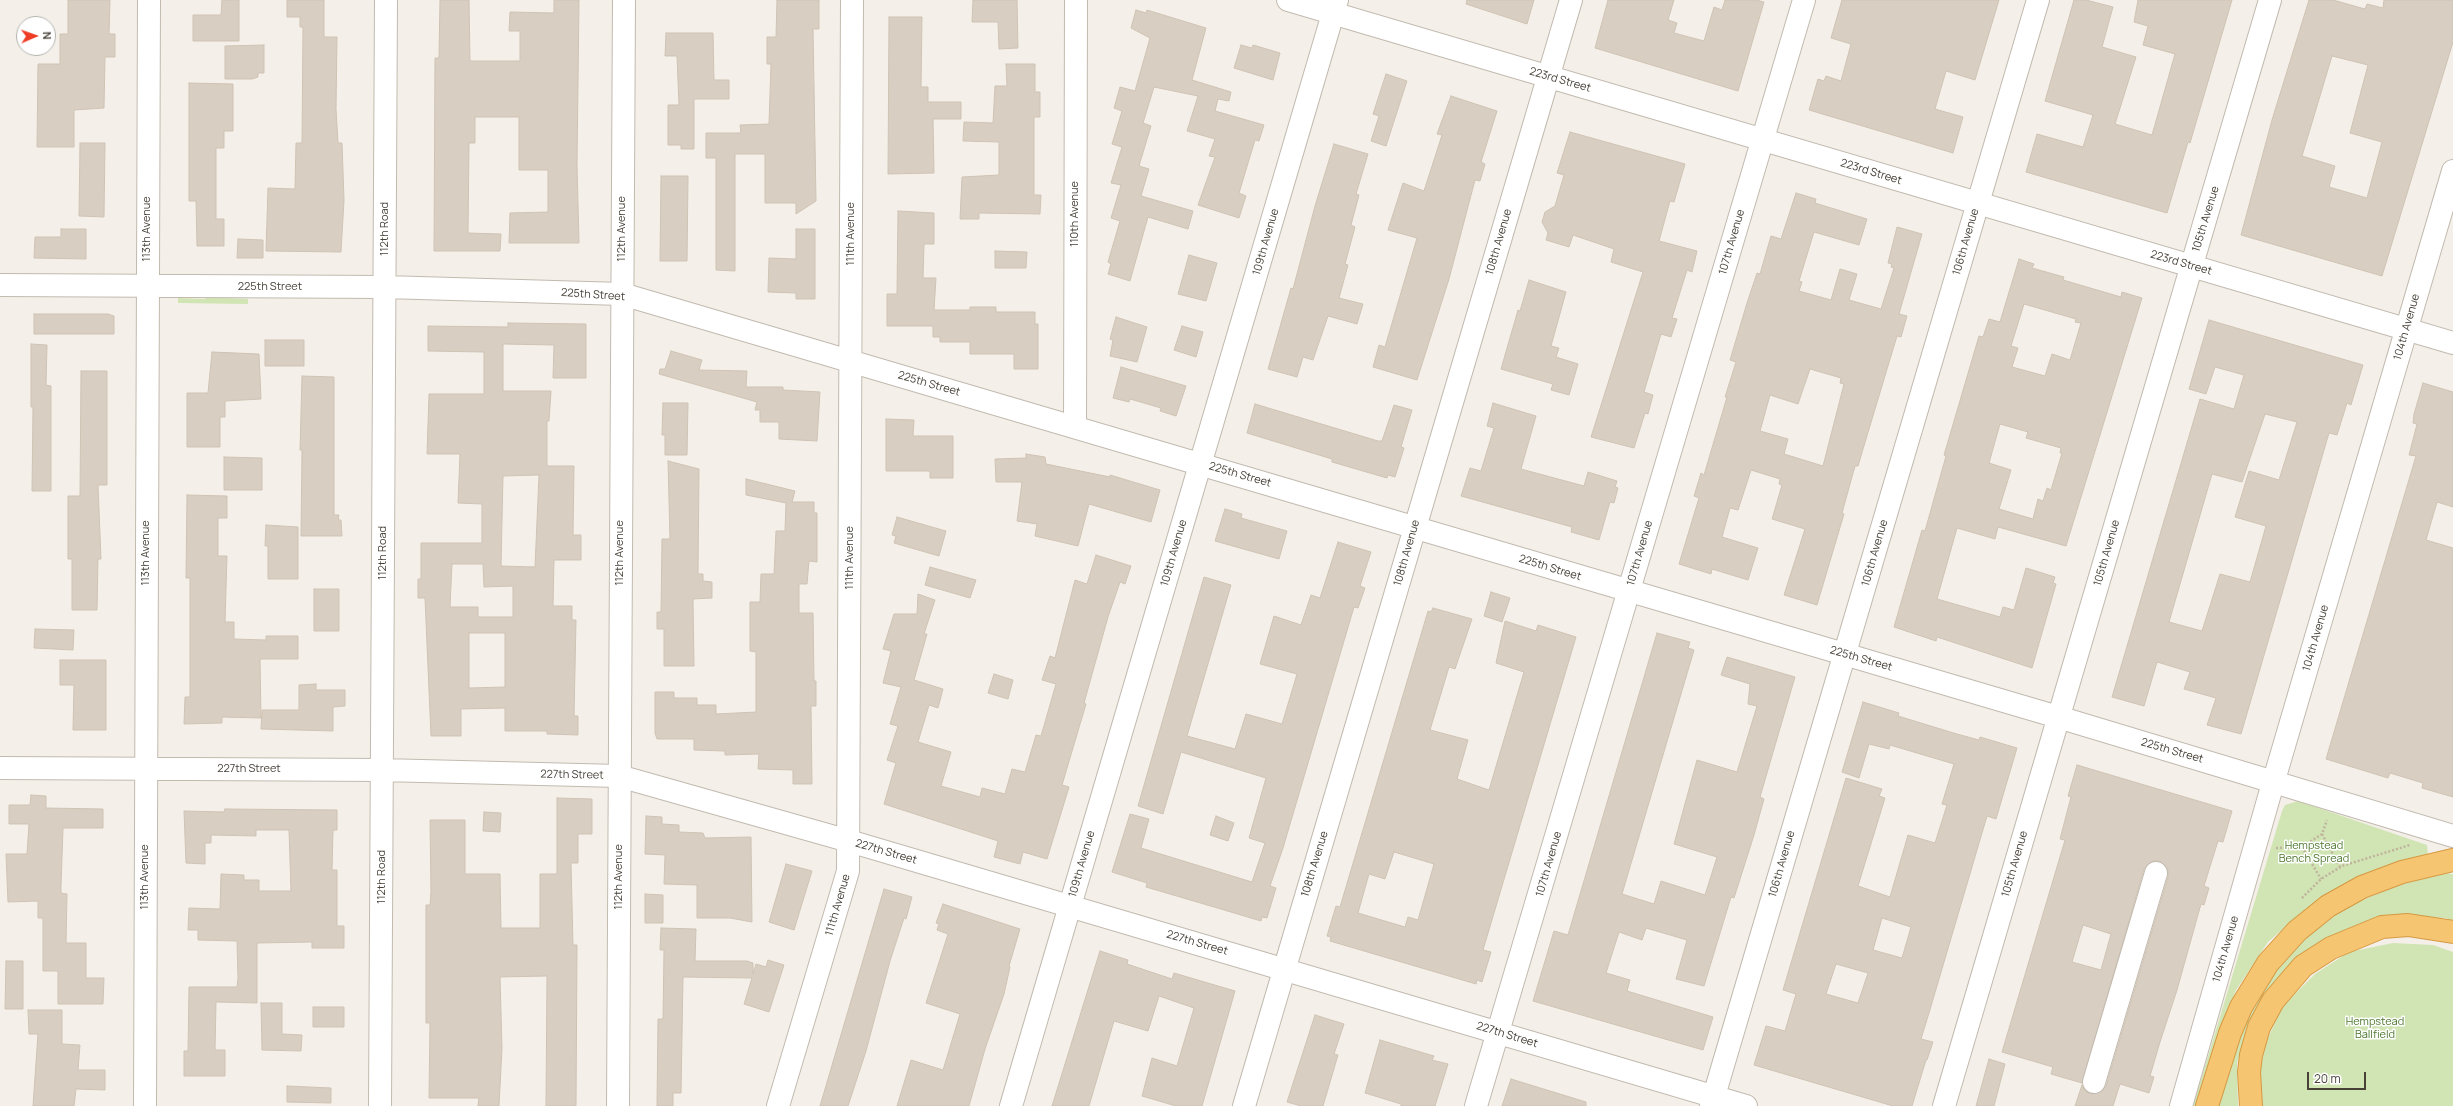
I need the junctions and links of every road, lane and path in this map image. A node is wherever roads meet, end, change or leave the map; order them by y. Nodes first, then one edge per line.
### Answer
1 (149, 0) edge
2 (386, 0) edge
3 (624, 0) edge
4 (852, 0) edge
5 (1076, 0) edge
6 (1288, 0) edge
7 (1571, 0) edge
8 (1804, 0) edge
9 (2038, 0) edge
10 (2270, 0) edge
11 (1335, 7) edge
12 (1548, 77) junction
13 (1762, 139) junction
14 (2453, 170) edge
15 (1978, 203) junction
16 (2192, 266) junction
17 (0, 285) edge
18 (147, 286) junction
19 (385, 287) junction
20 (622, 294) junction
21 (2406, 330) junction
22 (2453, 343) edge
23 (850, 361) junction
24 (1075, 427) junction
25 (1200, 464) junction
26 (1415, 527) junction
27 (1629, 592) junction
28 (1845, 654) junction
29 (2058, 717) junction
30 (0, 768) edge
31 (146, 769) junction
32 (382, 770) junction
33 (619, 776) junction
34 (2274, 781) junction
35 (2328, 818) dead end
36 (2322, 834) junction
37 (2453, 836) edge
38 (849, 841) junction
39 (2302, 847) junction
40 (2276, 848) dead end
41 (2453, 860) edge
42 (2340, 867) dead end
43 (2156, 873) dead end
44 (2321, 879) dead end
45 (1070, 906) junction
46 (2453, 932) edge
47 (1285, 969) junction
48 (1499, 1033) junction
49 (2094, 1082) dead end
50 (1713, 1101) edge
51 (145, 1106) edge
52 (380, 1106) edge
53 (618, 1106) edge
54 (778, 1106) edge
55 (1011, 1106) edge
56 (1244, 1106) edge
57 (1476, 1106) edge
58 (1746, 1106) edge
59 (1944, 1106) edge
60 (2181, 1106) edge
61 (2207, 1106) edge
62 (2251, 1106) edge

1 - 18 street, 113th Avenue
2 - 19 street, 112th Road
3 - 20 street, 112th Avenue
4 - 23 street, 111th Avenue
5 - 24 street, 110th Avenue
6 - 11 street, 223rd Street
7 - 12 street, 108th Avenue
8 - 13 street, 107th Avenue
9 - 15 street, 106th Avenue
10 - 16 street, 105th Avenue
11 - 12 street, 223rd Street
11 - 25 street, 109th Avenue
12 - 13 street, 223rd Street
12 - 26 street, 108th Avenue
13 - 15 street, 223rd Street
13 - 27 street, 107th Avenue
14 - 21 street, 104th Avenue
15 - 16 street, 223rd Street
15 - 28 street, 106th Avenue
16 - 21 street, 223rd Street
16 - 29 street, 105th Avenue
17 - 18 street, 225th Street
18 - 19 street, 225th Street
18 - 31 street, 113th Avenue
19 - 20 street, 225th Street
19 - 32 street, 112th Road
20 - 23 street, 225th Street
20 - 33 street, 112th Avenue
21 - 22 street, 223rd Street
21 - 34 street, 104th Avenue
23 - 24 street, 225th Street
23 - 38 street, 111th Avenue
24 - 25 street, 225th Street
25 - 26 street, 225th Street
25 - 45 street, 109th Avenue
26 - 27 street, 225th Street
26 - 47 street, 108th Avenue
27 - 28 street, 225th Street
27 - 48 street, 107th Avenue
28 - 29 street, 225th Street
28 - 50 street, 106th Avenue
29 - 34 street, 225th Street
29 - 59 street, 105th Avenue
30 - 31 street, 227th Street
31 - 32 street, 227th Street
31 - 51 street, 113th Avenue
32 - 33 street, 227th Street
32 - 52 street, 112th Road
33 - 38 street, 227th Street
33 - 53 street, 112th Avenue
34 - 37 street, 225th Street
34 - 60 street, 104th Avenue
35 - 36 path
36 - 39 path
36 - 42 path
38 - 45 street, 227th Street
38 - 54 street, 111th Avenue
39 - 40 path
39 - 44 path
41 - 61 highway
43 - 49 street
45 - 47 street, 227th Street
45 - 55 street, 109th Avenue
46 - 62 highway
47 - 48 street, 227th Street
47 - 56 street, 108th Avenue
48 - 50 street, 227th Street
48 - 57 street, 107th Avenue
50 - 58 street, 227th Street

